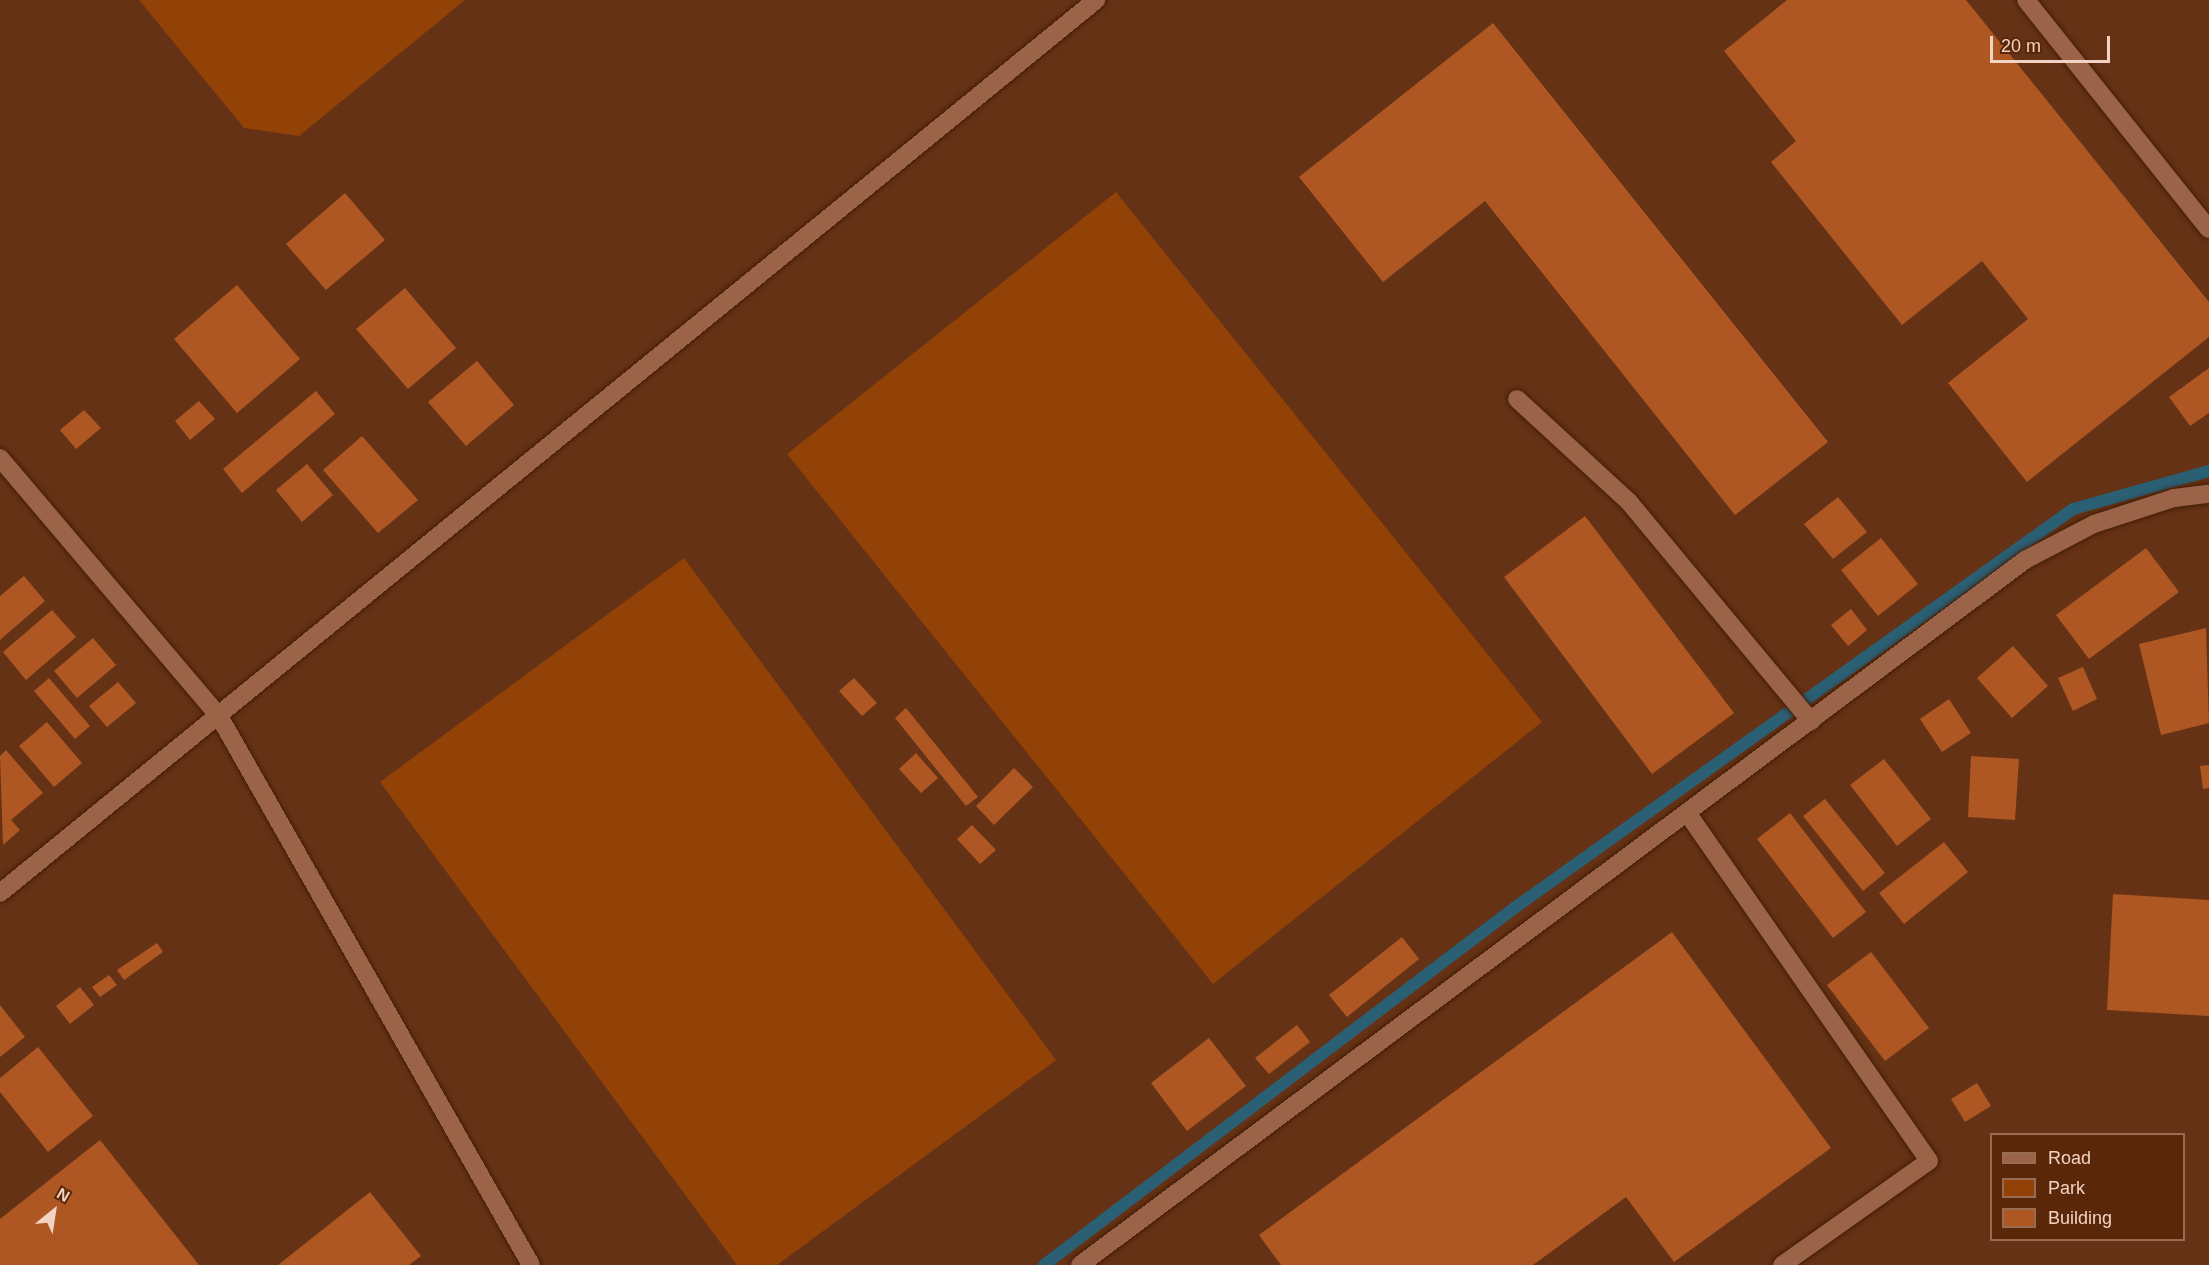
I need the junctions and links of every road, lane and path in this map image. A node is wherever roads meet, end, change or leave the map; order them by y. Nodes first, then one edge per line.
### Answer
1 (1096, 0) edge
2 (2026, 0) edge
3 (2209, 229) edge
4 (1517, 399) dead end
5 (0, 458) edge
6 (2209, 494) edge
7 (219, 716) junction
8 (1810, 720) junction
9 (1688, 814) junction
10 (0, 893) edge
11 (531, 1265) edge
12 (1080, 1265) edge
13 (1782, 1265) edge

1 - 7 street
2 - 3 street
4 - 8 street
5 - 7 street
6 - 8 street
7 - 10 street
7 - 11 street
8 - 9 street
9 - 12 street
9 - 13 street

